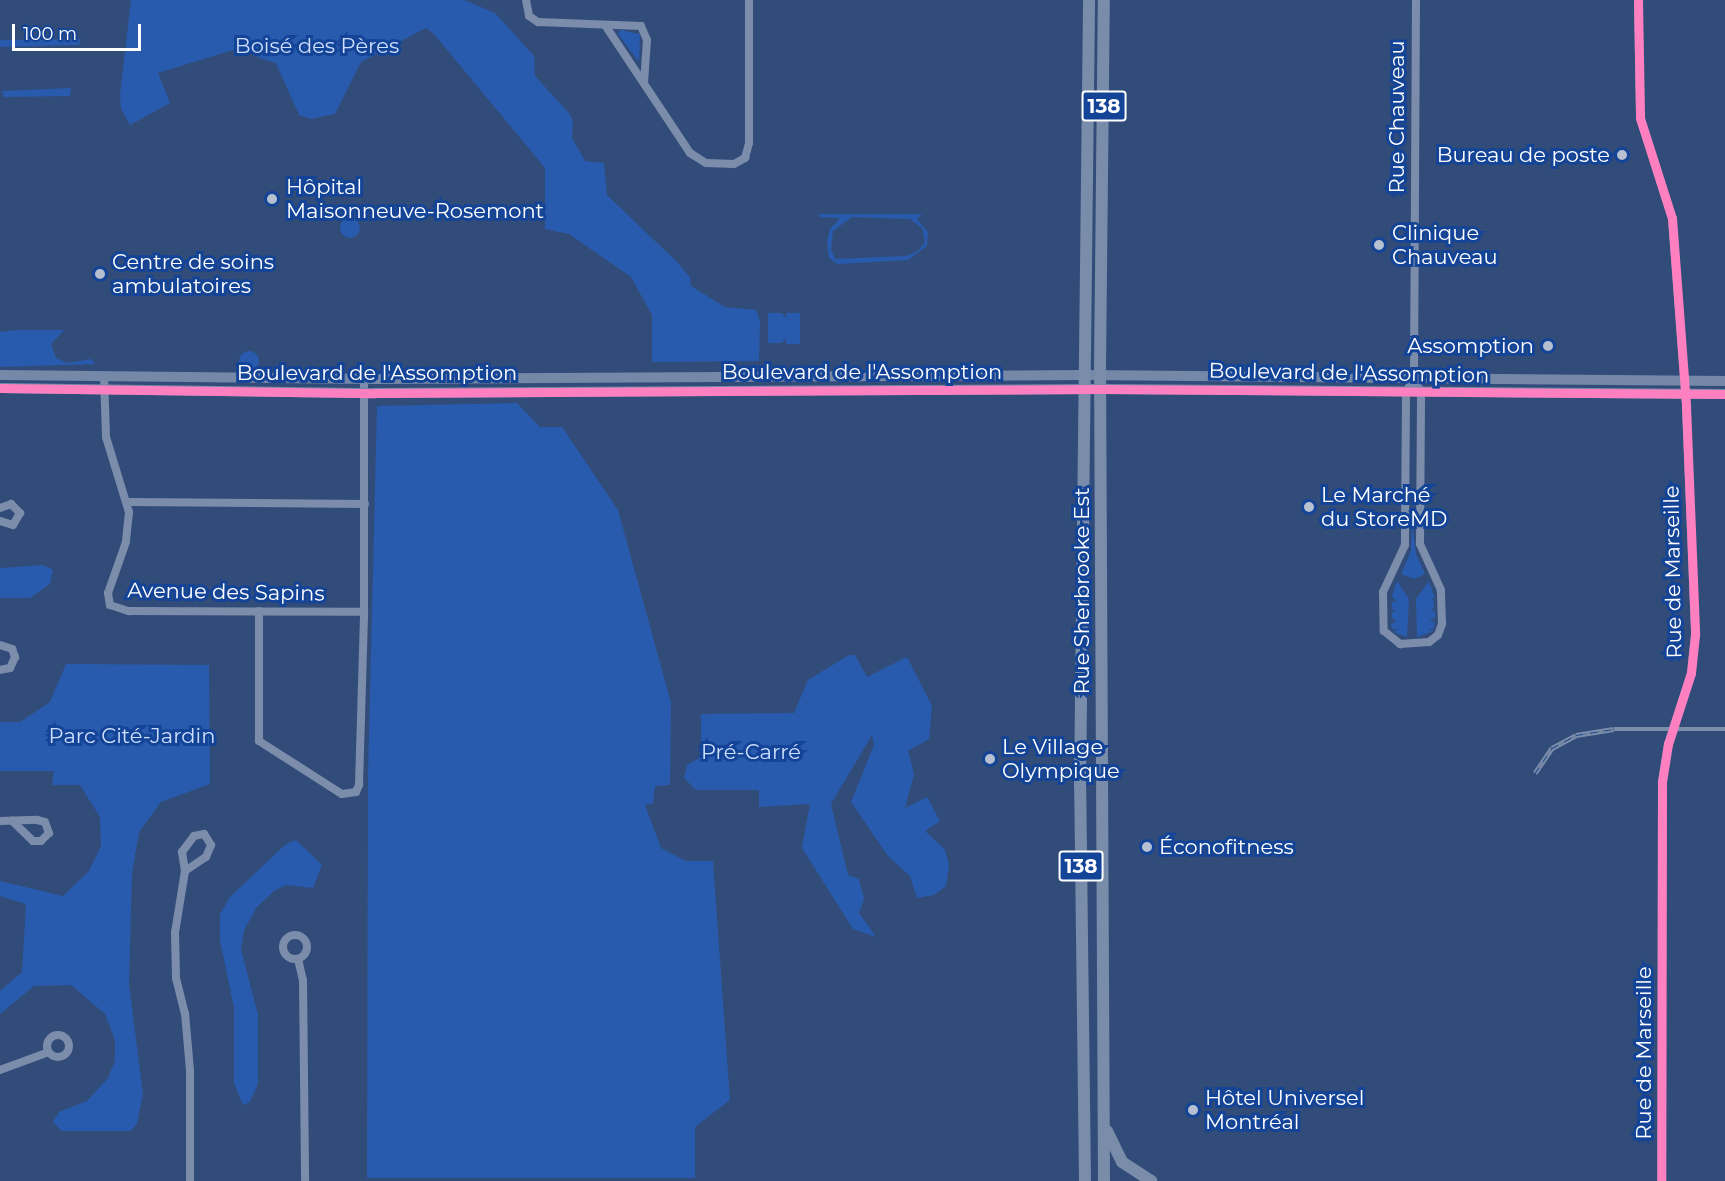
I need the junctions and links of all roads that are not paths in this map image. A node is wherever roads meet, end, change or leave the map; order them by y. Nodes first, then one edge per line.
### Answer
1 (526, 0) edge
2 (749, 0) edge
3 (1089, 0) edge
4 (1104, 0) edge
5 (1416, 0) edge
6 (1638, 0) edge
7 (605, 25) junction
8 (644, 84) junction
9 (0, 375) edge
10 (1085, 375) junction
11 (1101, 375) junction
12 (104, 376) junction
13 (1155, 376) junction
14 (364, 379) junction
15 (1414, 379) junction
16 (1684, 381) junction
17 (1725, 381) edge
18 (0, 388) edge
19 (104, 388) junction
20 (1085, 389) junction
21 (1101, 389) junction
22 (1155, 389) junction
23 (364, 392) junction
24 (1406, 392) junction
25 (1420, 392) junction
26 (1685, 394) junction
27 (1725, 394) edge
28 (128, 502) junction
29 (364, 504) junction
30 (0, 508) edge
31 (0, 521) edge
32 (259, 611) junction
33 (364, 612) junction
34 (0, 645) edge
35 (0, 670) edge
36 (0, 821) edge
37 (12, 821) junction
38 (185, 871) junction
39 (1082, 945) junction
40 (1101, 945) junction
41 (298, 959) dead end
42 (49, 1052) dead end
43 (0, 1070) edge
44 (1104, 1121) junction
45 (190, 1181) edge
46 (305, 1181) edge
47 (1085, 1181) edge
48 (1104, 1181) edge
49 (1151, 1181) edge
50 (1661, 1181) edge

1 - 7 street
2 - 8 street
3 - 10 main road, Rue Sherbrooke Est / 138
4 - 11 main road, Rue Sherbrooke Est / 138
5 - 15 street, Rue Chauveau
6 - 16 street, Rue de Marseille
7 - 8 street
7 - 8 street
9 - 12 street, Boulevard de l'Assomption
10 - 11 street, Boulevard de l'Assomption
10 - 14 street, Boulevard de l'Assomption
10 - 20 main road, Rue Sherbrooke Est / 138
11 - 13 street, Boulevard de l'Assomption
11 - 21 main road, Rue Sherbrooke Est / 138
12 - 14 street, Boulevard de l'Assomption
12 - 19 street, Avenue des Sapins
13 - 15 street, Boulevard de l'Assomption
13 - 22 street
14 - 23 street
15 - 16 street, Boulevard de l'Assomption
15 - 24 street
15 - 25 street, Rue Chauveau
16 - 17 street, Boulevard de l'Assomption
16 - 26 street, Rue de Marseille
18 - 19 street, Boulevard de l'Assomption
19 - 23 street, Boulevard de l'Assomption
19 - 28 street, Avenue des Sapins
20 - 21 street, Boulevard de l'Assomption
20 - 23 street, Boulevard de l'Assomption
20 - 39 main road, Rue Sherbrooke Est / 138
21 - 22 street, Boulevard de l'Assomption
21 - 40 main road, Rue Sherbrooke Est / 138
22 - 24 street, Boulevard de l'Assomption
23 - 29 street
24 - 25 street, Boulevard de l'Assomption
24 - 25 street, Rue Chauveau
25 - 26 street, Boulevard de l'Assomption
26 - 27 street, Boulevard de l'Assomption
26 - 50 street, Rue de Marseille
28 - 29 street
28 - 32 street, Avenue des Sapins
29 - 33 street
30 - 31 street
32 - 33 street, Avenue des Sapins
32 - 33 street
34 - 35 street
36 - 37 street
37 - 37 street
38 - 38 street
38 - 45 street
39 - 40 main road
39 - 47 main road, Rue Sherbrooke Est / 138
40 - 44 main road, Rue Sherbrooke Est / 138
41 - 46 street
42 - 43 street
44 - 48 main road, Rue Sherbrooke Est / 138
44 - 49 main road

